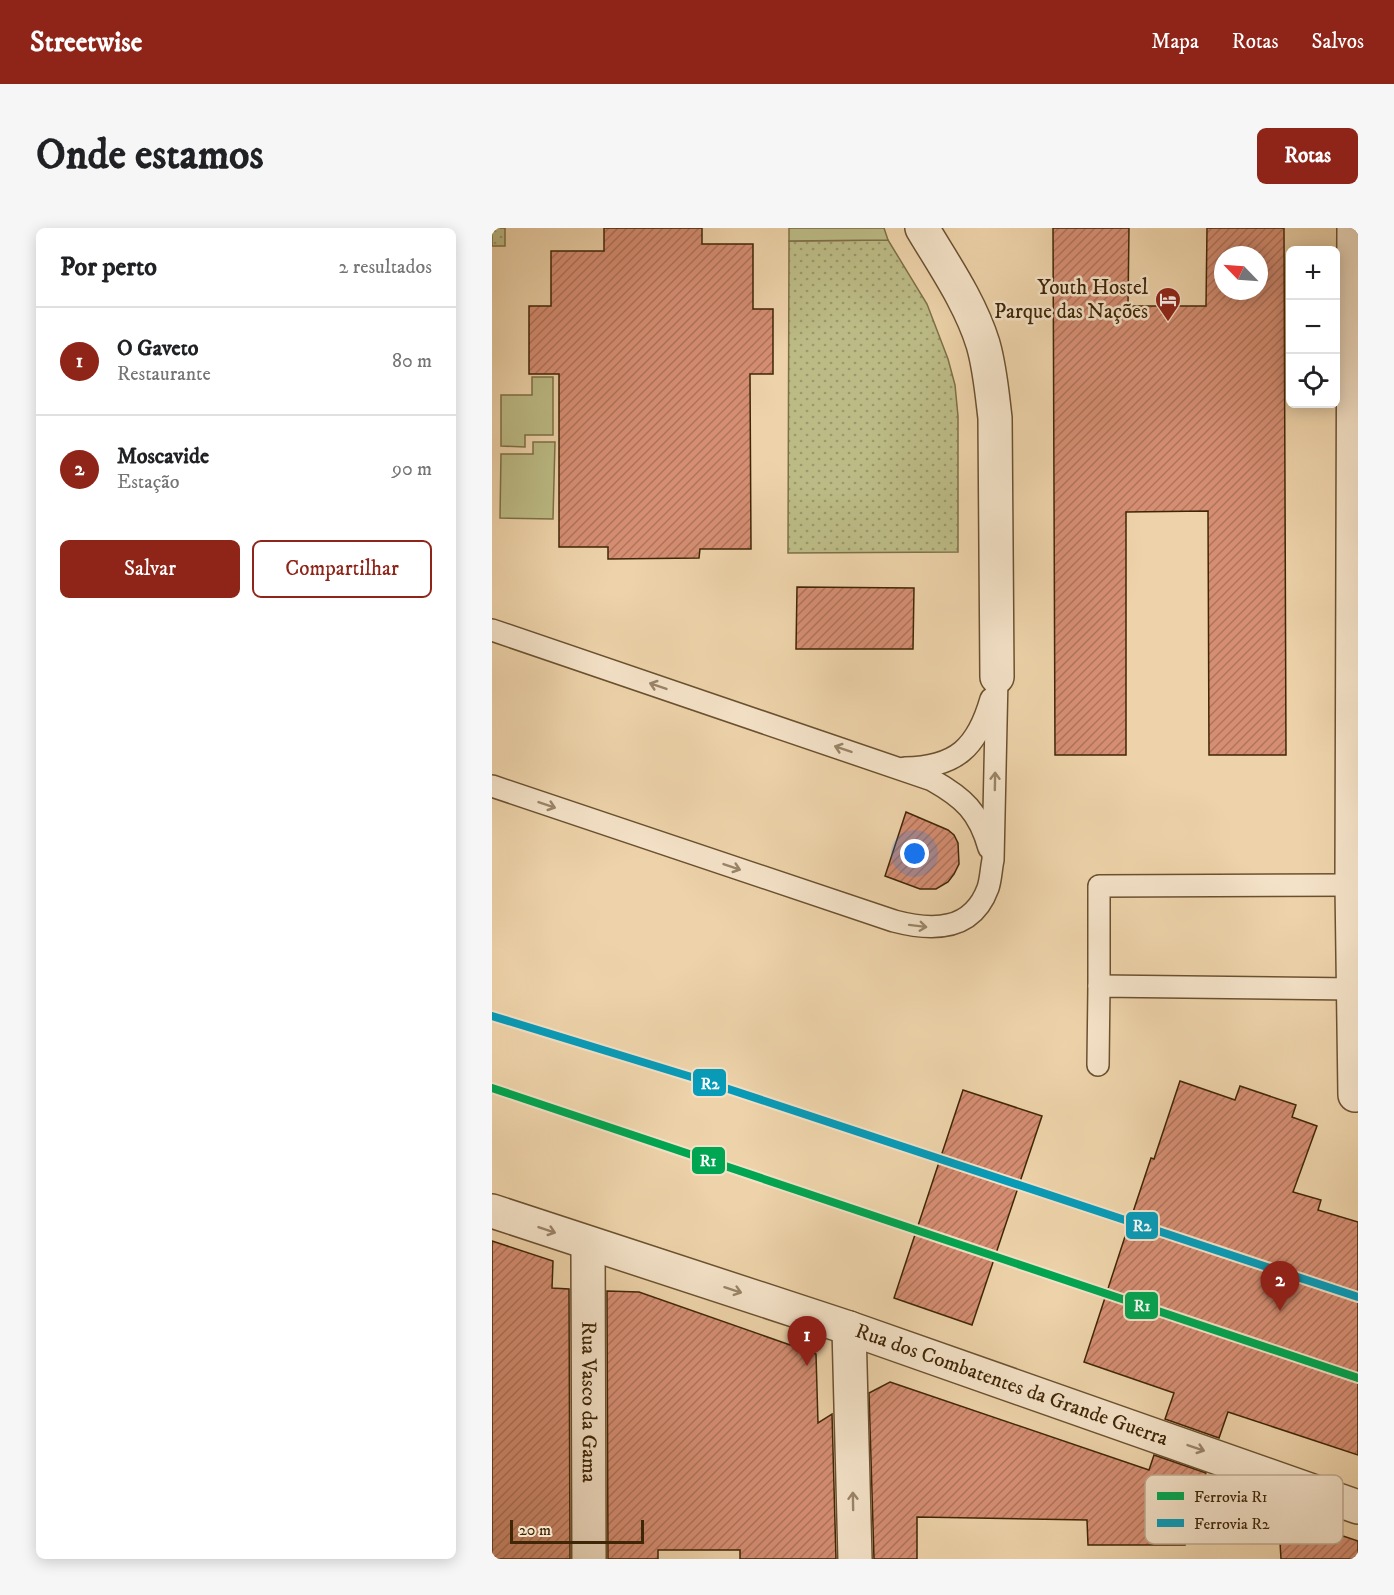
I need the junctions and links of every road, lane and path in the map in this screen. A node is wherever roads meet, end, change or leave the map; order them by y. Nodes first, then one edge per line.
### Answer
1 (922, 228) edge
2 (1354, 228) edge
3 (492, 630) edge
4 (997, 677) junction
5 (898, 768) junction
6 (492, 786) edge
7 (993, 860) junction
8 (1352, 885) junction
9 (1099, 986) junction
10 (1354, 989) junction
11 (1098, 1065) dead end
12 (1355, 1095) dead end
13 (492, 1211) edge
14 (588, 1244) junction
15 (849, 1328) junction
16 (1267, 1475) edge
17 (1343, 1502) edge
18 (1358, 1507) edge
19 (589, 1559) edge
20 (855, 1559) edge

1 - 4 street
2 - 8 street
5 -> 3 lane
4 - 5 lane
7 -> 4 lane
5 - 7 lane
6 -> 7 lane
8 - 9 lane
8 - 10 street
9 - 10 lane
9 - 11 lane
10 - 12 street
13 -> 14 street, Rua dos Combatentes da Grande Guerra
14 -> 15 street, Rua dos Combatentes da Grande Guerra
14 - 19 street, Rua Vasco da Gama
15 -> 16 street, Rua dos Combatentes da Grande Guerra
20 -> 15 street
17 -> 18 street, Rua dos Combatentes da Grande Guerra

